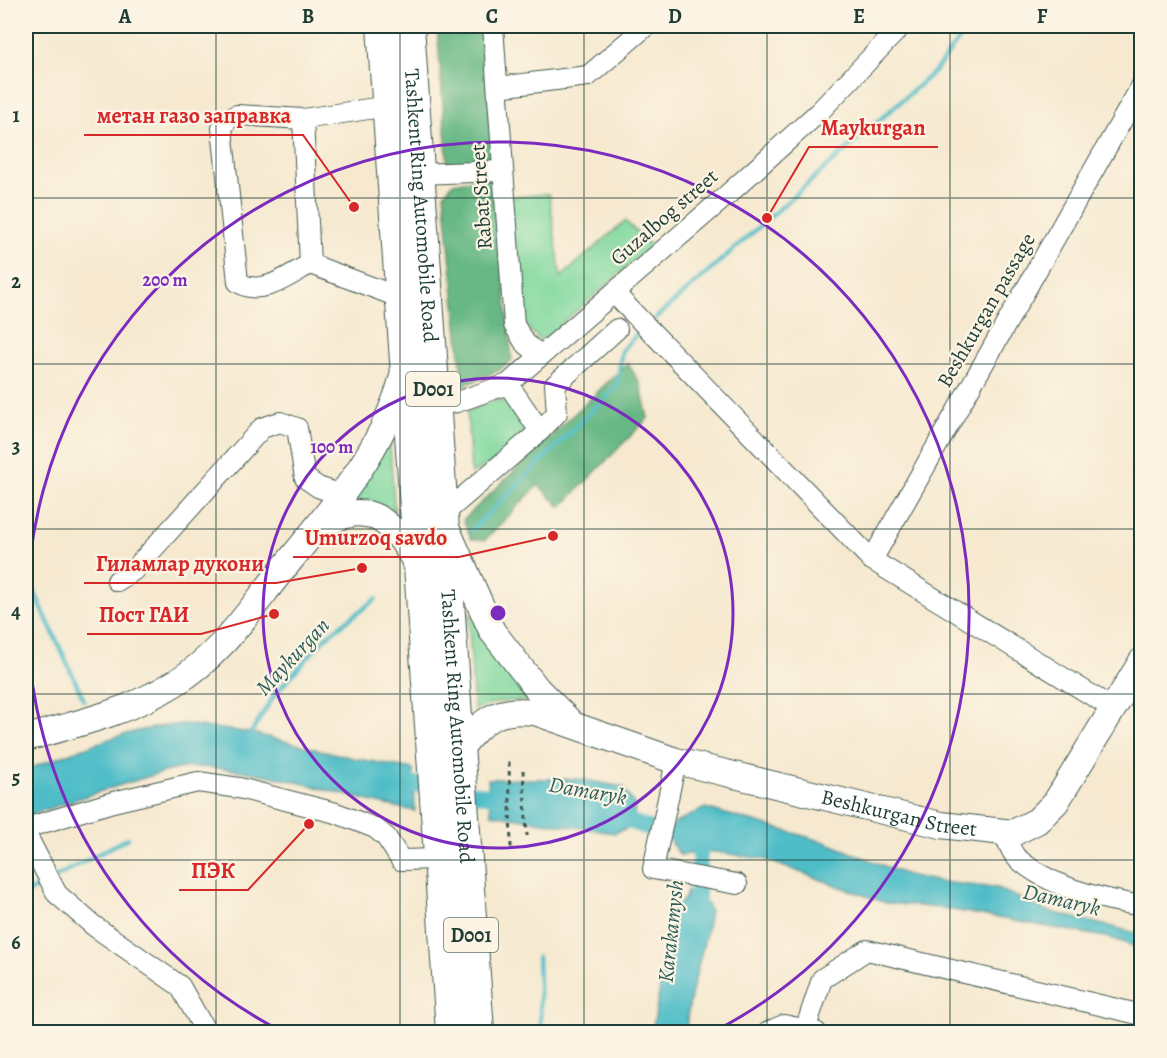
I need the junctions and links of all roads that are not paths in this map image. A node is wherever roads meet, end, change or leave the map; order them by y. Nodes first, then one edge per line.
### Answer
1 (382, 26) edge
2 (409, 26) edge
3 (493, 26) edge
4 (646, 26) edge
5 (901, 26) edge
6 (1142, 85) edge
7 (498, 87) junction
8 (388, 106) junction
9 (303, 119) junction
10 (502, 171) junction
11 (419, 174) junction
12 (409, 228) junction
13 (310, 264) junction
14 (615, 293) junction
15 (401, 298) junction
16 (616, 329) dead end
17 (540, 355) junction
18 (406, 367) junction
19 (508, 384) junction
20 (434, 405) junction
21 (540, 431) junction
22 (340, 495) junction
23 (441, 516) junction
24 (310, 536) junction
25 (872, 560) junction
26 (419, 568) junction
27 (117, 581) dead end
28 (1142, 661) edge
29 (1114, 708) junction
30 (576, 727) junction
31 (26, 738) edge
32 (444, 752) junction
33 (676, 761) junction
34 (26, 828) edge
35 (26, 834) edge
36 (1004, 834) junction
37 (447, 845) junction
38 (737, 884) dead end
39 (1142, 906) edge
40 (1142, 1015) edge
41 (810, 1031) edge
42 (206, 1032) edge
43 (451, 1032) edge
44 (479, 1032) edge
45 (768, 1032) edge

1 - 8 highway, Tashkent Ring Automobile Road / D001
2 - 11 highway, Tashkent Ring Automobile Road / D001
3 - 7 street, Rabat Street
4 - 7 street
5 - 14 street, Guzalbog street
6 - 25 street, Beshkurgan passage
7 - 10 street, Rabat Street
8 - 9 street
8 - 12 highway, Tashkent Ring Automobile Road / D001
9 - 13 street
9 - 13 street
10 - 11 street
10 - 17 street, Rabat Street
11 - 12 highway, Tashkent Ring Automobile Road / D001
12 - 15 highway, Tashkent Ring Automobile Road / D001
12 - 20 highway, Tashkent Ring Automobile Road / D001
13 - 15 street
14 - 17 street, Guzalbog street
14 - 25 street
15 - 18 highway, Tashkent Ring Automobile Road / D001
16 - 21 street
17 - 19 street, Guzalbog street
18 - 22 main road
18 - 26 highway, Tashkent Ring Automobile Road / D001
19 - 20 street, Guzalbog street
19 - 21 street
20 - 23 highway, Tashkent Ring Automobile Road / D001
21 - 23 street
22 - 24 main road
22 - 27 street
23 - 30 main road
23 - 32 highway, Tashkent Ring Automobile Road / D001
24 - 26 main road
24 - 31 main road
25 - 29 street
26 - 32 highway, Tashkent Ring Automobile Road / D001
28 - 29 main road, Beshkurgan Street
29 - 36 main road, Beshkurgan Street
30 - 32 main road, Beshkurgan Street
30 - 33 main road, Beshkurgan Street
32 - 37 highway, Tashkent Ring Automobile Road / D001
33 - 36 main road, Beshkurgan Street
33 - 38 street
34 - 37 street
35 - 42 street
36 - 39 street
37 - 43 highway, Tashkent Ring Automobile Road / D001
37 - 44 highway, Tashkent Ring Automobile Road / D001
40 - 41 street
41 - 45 street

